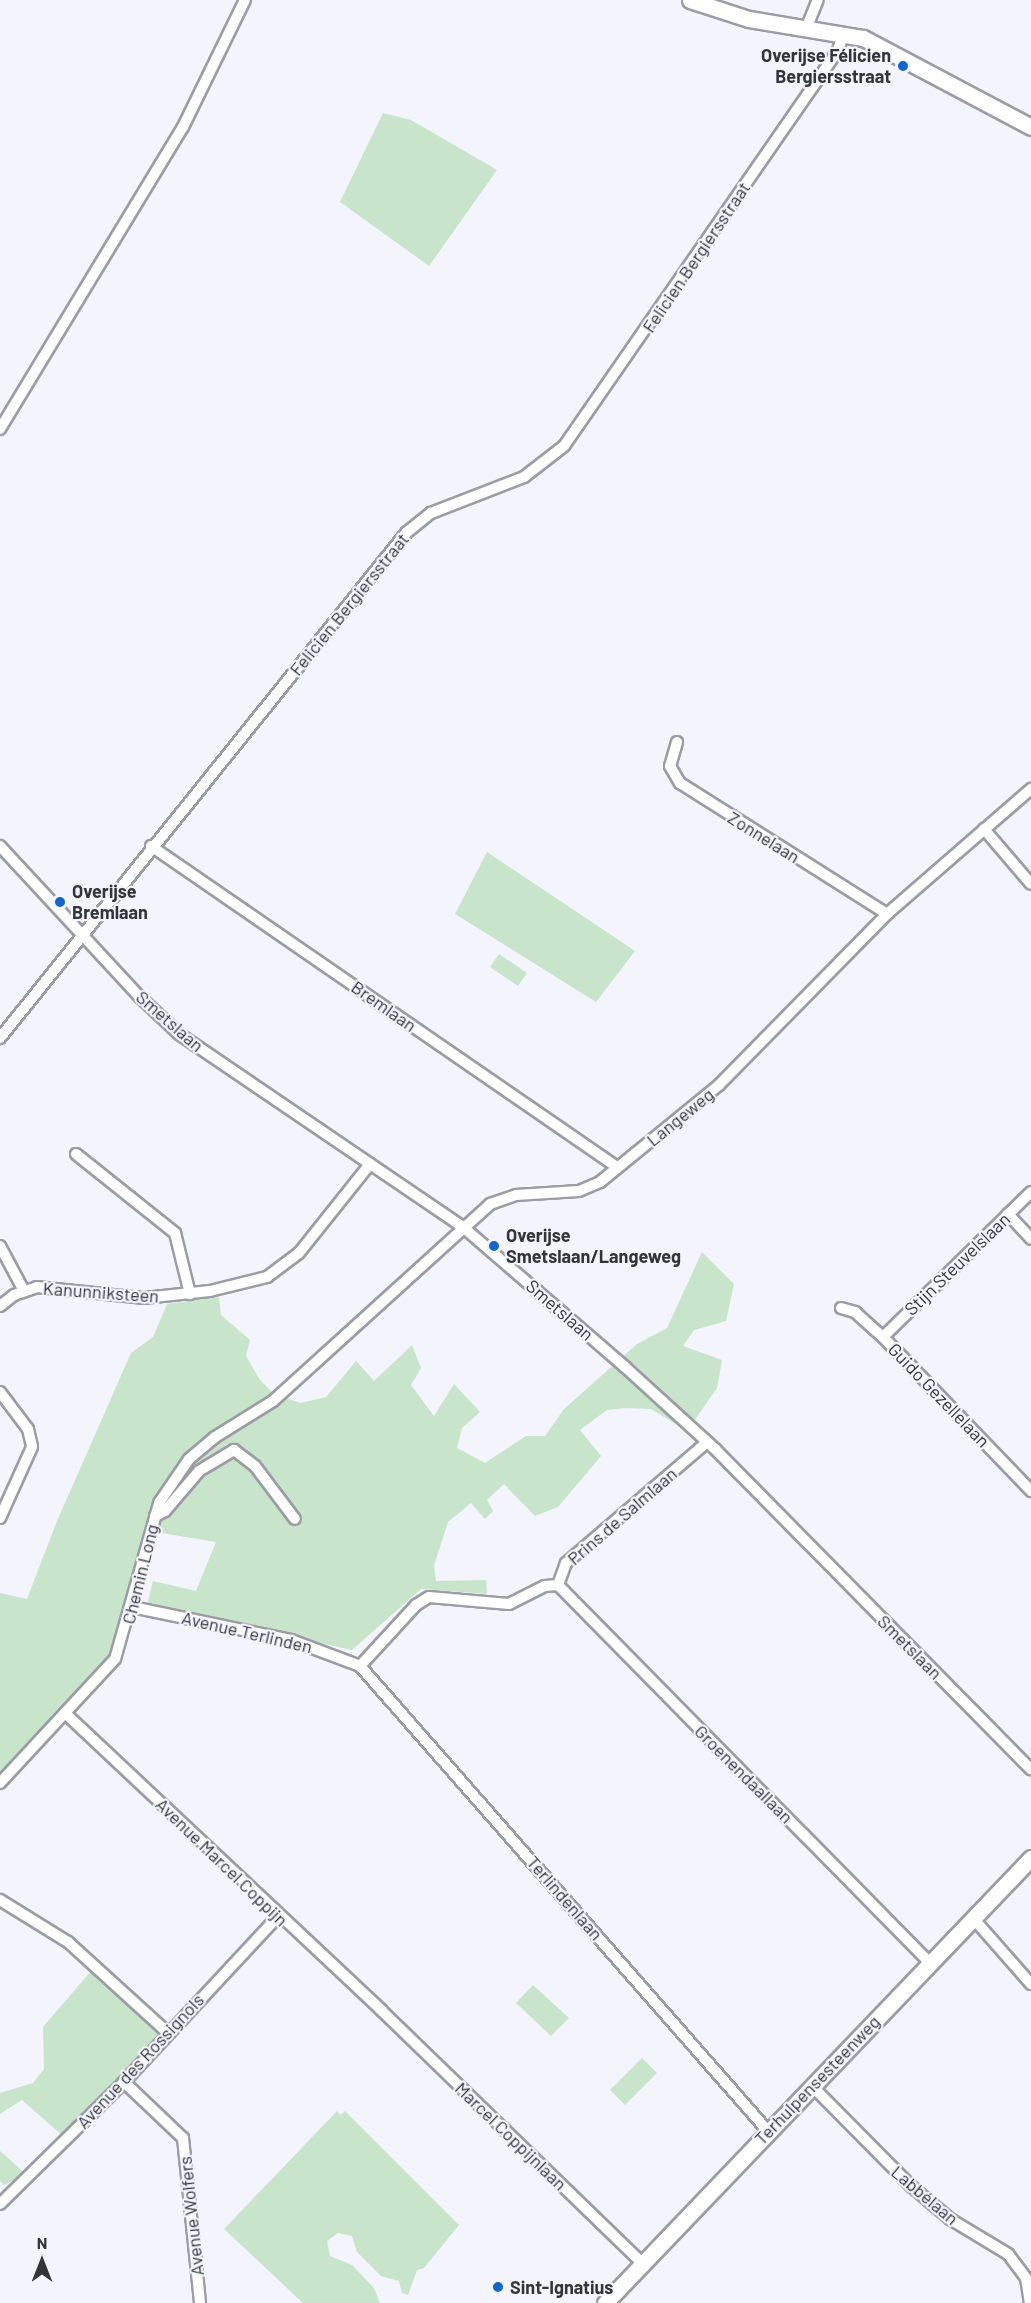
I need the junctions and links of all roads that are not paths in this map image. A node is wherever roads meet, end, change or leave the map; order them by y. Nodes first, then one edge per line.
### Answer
1 (245, 0) edge
2 (690, 0) edge
3 (818, 0) edge
4 (806, 29) junction
5 (844, 33) junction
6 (1031, 127) edge
7 (0, 429) edge
8 (676, 742) dead end
9 (1031, 789) edge
10 (984, 829) junction
11 (0, 846) edge
12 (151, 846) junction
13 (1031, 884) edge
14 (887, 914) junction
15 (82, 934) junction
16 (0, 1038) edge
17 (76, 1154) dead end
18 (370, 1164) junction
19 (617, 1167) junction
20 (1031, 1192) edge
21 (1008, 1214) junction
22 (463, 1227) junction
23 (1031, 1239) edge
24 (0, 1246) edge
25 (24, 1291) junction
26 (190, 1294) junction
27 (0, 1305) edge
28 (841, 1308) dead end
29 (882, 1337) junction
30 (293, 1382) joint
31 (0, 1392) edge
32 (707, 1442) junction
33 (1031, 1491) edge
34 (155, 1516) junction
35 (0, 1518) edge
36 (295, 1519) dead end
37 (558, 1586) junction
38 (132, 1607) junction
39 (360, 1666) junction
40 (65, 1713) junction
41 (1031, 1769) edge
42 (0, 1783) edge
43 (1031, 1858) edge
44 (0, 1900) edge
45 (278, 1916) junction
46 (973, 1918) junction
47 (930, 1963) junction
48 (1031, 1984) edge
49 (381, 2010) joint
50 (167, 2032) junction
51 (124, 2082) junction
52 (812, 2086) junction
53 (768, 2131) junction
54 (0, 2204) edge
55 (642, 2263) junction
56 (200, 2303) edge
57 (605, 2303) edge
58 (1030, 2303) edge

1 - 7 street
2 - 4 main road
3 - 4 street
4 - 5 main road
5 - 6 main road
5 - 12 street, Felicien Bergiersstraat
8 - 14 street, Zonnelaan
9 - 10 street, Langeweg
10 - 13 street
10 - 14 street, Langeweg
11 - 15 street, Smetslaan
12 - 15 street, Felicien Bergiersstraat
12 - 19 street, Bremlaan
14 - 19 street, Langeweg
15 - 16 street, Felicien Bergiersstraat
15 - 18 street, Smetslaan
17 - 26 street
18 - 22 street, Smetslaan
18 - 26 street, Kanunniksteen
19 - 22 street, Langeweg
20 - 21 street, Stijn Steuvelslaan
21 - 23 street
21 - 29 street, Stijn Steuvelslaan
22 - 30 street, Langeweg
22 - 32 street, Smetslaan
24 - 25 street
25 - 26 street, Kanunniksteen
25 - 27 street, Kanunniksteen
28 - 29 street, Guido Gezellelaan
29 - 33 street, Guido Gezellelaan
30 - 34 street, Chemin Long
31 - 35 street
32 - 37 street, Prins de Salmlaan
32 - 41 street, Smetslaan
34 - 36 street
34 - 38 street, Chemin Long
37 - 39 street, Prins de Salmlaan
37 - 47 street, Groenendaallaan
38 - 39 street, Avenue Terlinden
38 - 40 street, Chemin Long
39 - 53 street, Terlindenlaan
40 - 42 street, Chemin Long
40 - 45 street, Avenue Marcel Coppijn
43 - 46 main road, Terhulpensesteenweg
44 - 50 street
45 - 49 street, Avenue Marcel Coppijn
45 - 50 street, Avenue des Rossignols
46 - 47 main road, Terhulpensesteenweg
46 - 48 street
47 - 52 main road, Terhulpensesteenweg
49 - 55 street, Marcel Coppijnlaan
50 - 51 street, Avenue des Rossignols
51 - 54 street, Avenue des Rossignols
51 - 56 street, Avenue Wolfers
52 - 53 main road, Terhulpensesteenweg
52 - 58 street, Labbélaan
53 - 55 main road, Terhulpensesteenweg
55 - 57 main road, Terhulpensesteenweg

